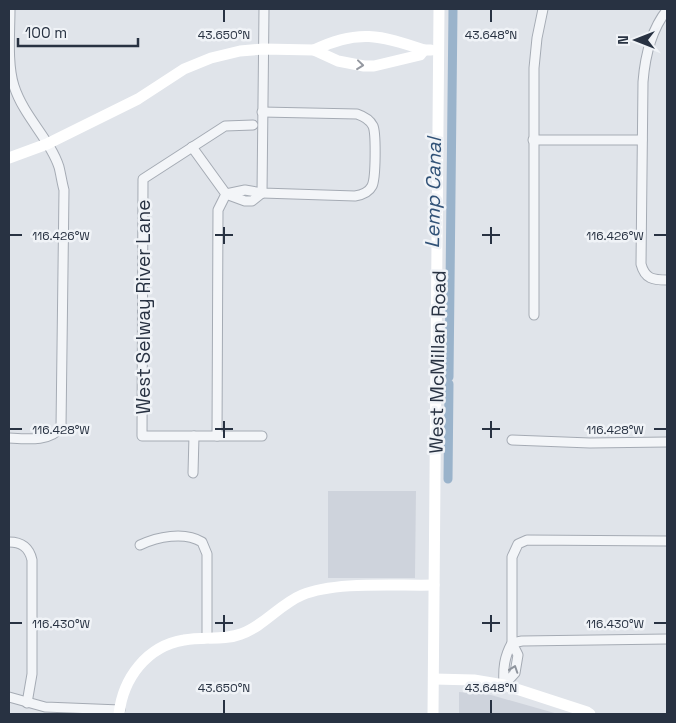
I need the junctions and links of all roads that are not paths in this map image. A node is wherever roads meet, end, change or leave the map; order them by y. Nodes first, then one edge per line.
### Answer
1 (10, 9) edge
2 (264, 9) edge
3 (439, 9) edge
4 (544, 9) edge
5 (667, 10) edge
6 (263, 49) junction
7 (314, 50) junction
8 (424, 50) junction
9 (439, 50) junction
10 (262, 112) junction
11 (254, 125) dead end
12 (533, 140) junction
13 (642, 140) junction
14 (47, 144) junction
15 (192, 147) junction
16 (9, 158) edge
17 (262, 193) junction
18 (226, 194) junction
19 (667, 280) edge
20 (534, 315) dead end
21 (194, 436) junction
22 (217, 436) junction
23 (262, 436) dead end
24 (9, 438) edge
25 (512, 440) dead end
26 (667, 442) edge
27 (193, 473) dead end
28 (667, 541) edge
29 (9, 542) edge
30 (140, 545) dead end
31 (434, 585) junction
32 (207, 638) junction
33 (667, 639) edge
34 (512, 643) junction
35 (434, 679) junction
36 (504, 685) junction
37 (9, 696) edge
38 (28, 703) junction
39 (119, 712) edge
40 (433, 714) edge
41 (590, 714) edge

1 - 14 street
2 - 6 street
3 - 9 street, West McMillan Road
4 - 12 street
5 - 13 street
6 - 7 street
6 - 10 street
6 - 14 street
7 - 8 street
7 -> 8 street
8 - 9 street
9 - 31 street, West McMillan Road
10 - 17 street
10 - 17 street
11 - 15 street
12 - 13 street
12 - 20 street
13 - 19 street
14 - 16 street
14 - 24 street
15 - 18 street
15 - 21 street, West Selway River Lane
17 - 18 street
18 - 22 street
21 - 22 street
21 - 27 street
22 - 23 street
25 - 26 street
28 - 34 street
29 - 38 street
30 - 32 street
31 - 32 street
31 - 35 street, West McMillan Road
32 - 39 street
33 - 34 street
34 - 36 street
35 - 36 street
35 - 40 street, West McMillan Road
36 - 41 street
37 - 38 street
38 - 39 street

